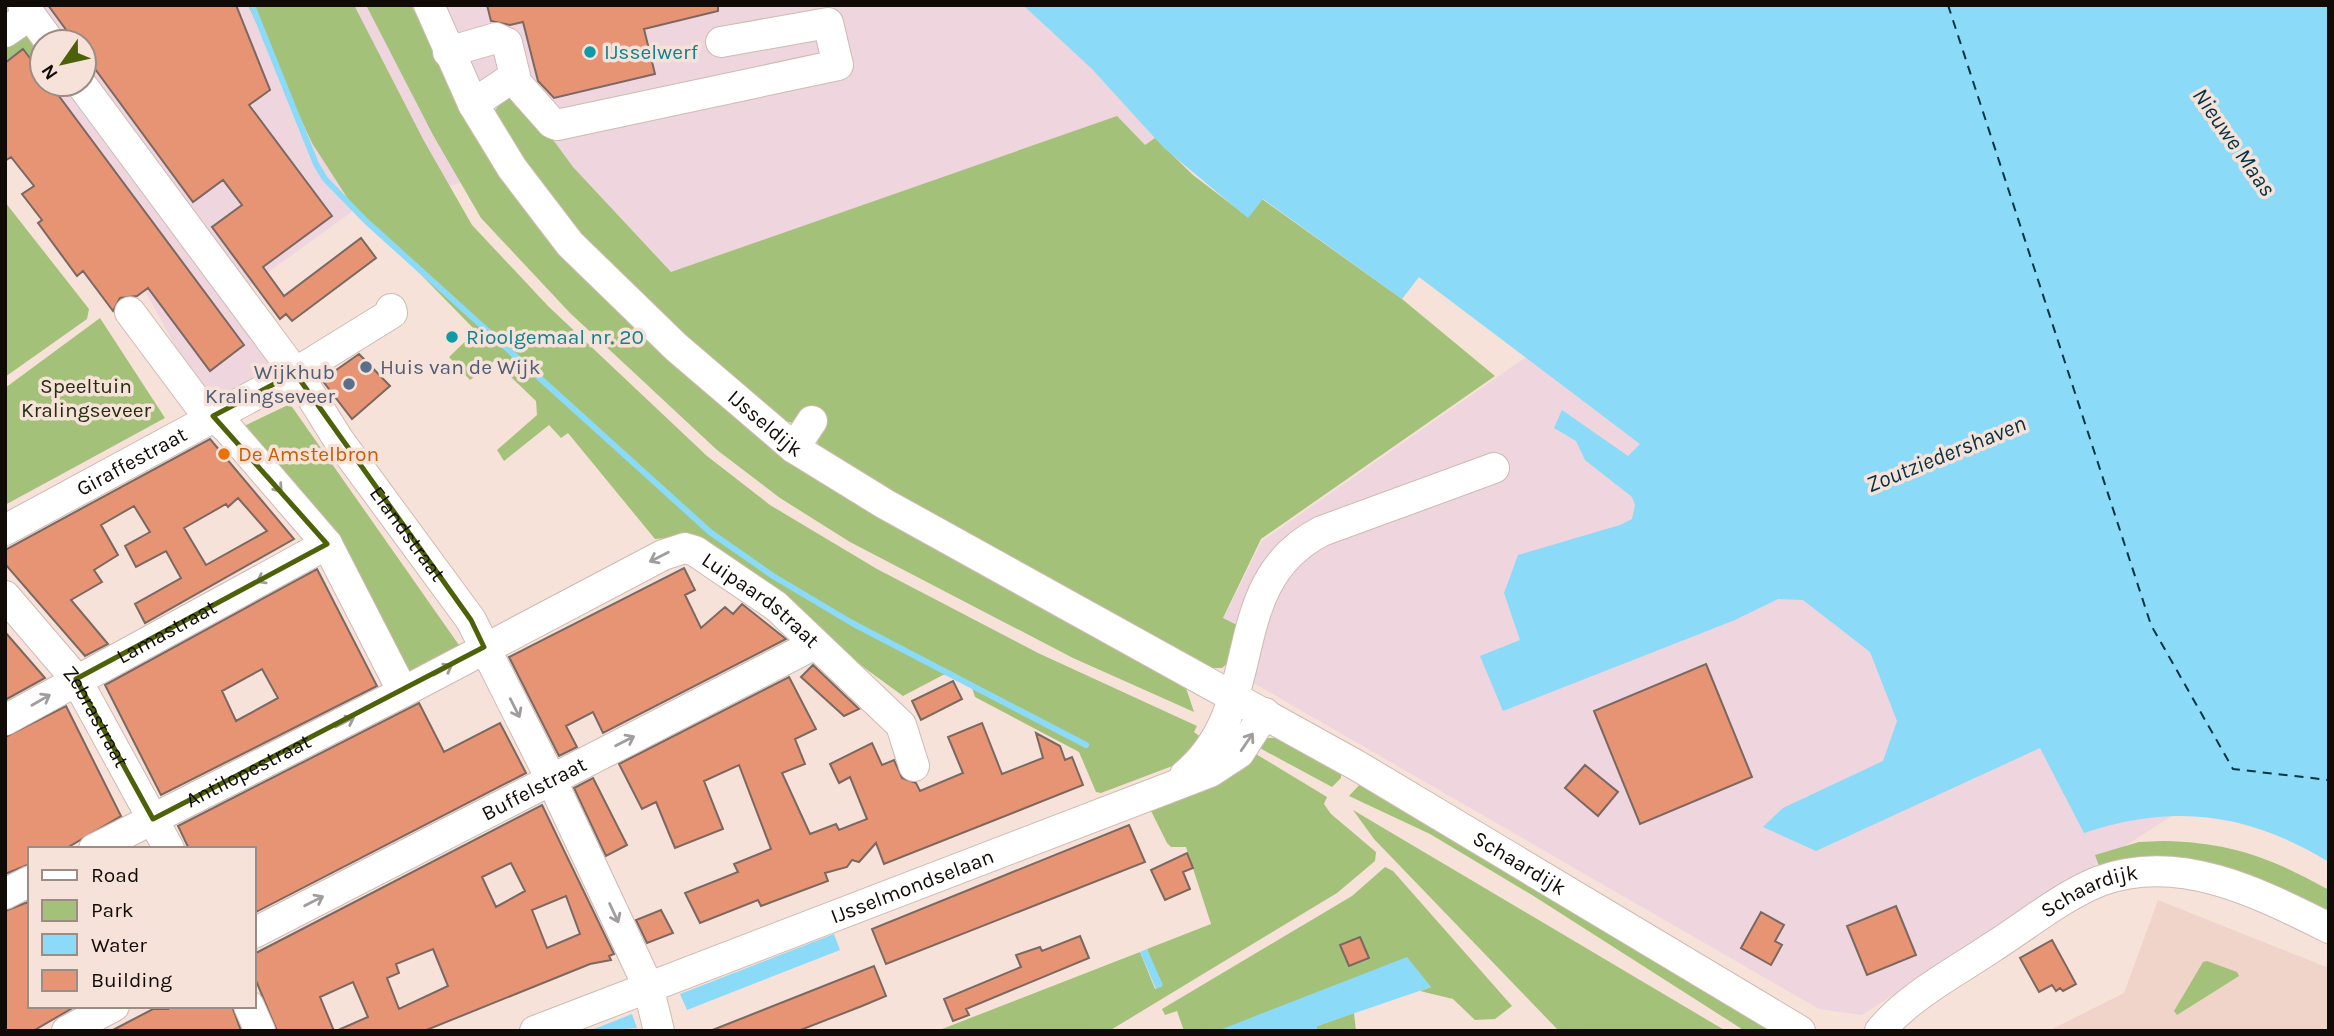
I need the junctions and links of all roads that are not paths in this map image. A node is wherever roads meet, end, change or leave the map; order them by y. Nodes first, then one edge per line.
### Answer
1 (429, 5) edge
2 (27, 10) edge
3 (40, 28) edge
4 (5, 32) edge
5 (721, 42) dead end
6 (448, 52) junction
7 (513, 79) junction
8 (91, 98) edge
9 (473, 104) junction
10 (391, 309) dead end
11 (130, 312) dead end
12 (295, 373) junction
13 (211, 417) junction
14 (812, 421) dead end
15 (794, 448) junction
16 (1494, 468) dead end
17 (5, 530) edge
18 (327, 544) junction
19 (5, 596) edge
20 (815, 644) junction
21 (484, 647) junction
22 (76, 679) junction
23 (403, 692) junction
24 (1236, 697) junction
25 (1265, 713) junction
26 (5, 720) edge
27 (914, 766) dead end
28 (551, 779) junction
29 (1177, 782) junction
30 (153, 819) junction
31 (98, 847) edge
32 (168, 847) edge
33 (28, 882) edge
34 (5, 894) edge
35 (2329, 928) edge
36 (256, 932) edge
37 (648, 986) junction
38 (110, 1008) edge
39 (250, 1008) edge
40 (67, 1031) edge
41 (260, 1031) edge
42 (535, 1031) edge
43 (659, 1031) edge
44 (1800, 1031) edge
45 (1880, 1031) edge

1 - 6 street, IJsseldijk
2 - 3 street
2 - 4 street
5 - 7 street
6 - 7 street
6 - 9 street, IJsseldijk
7 - 9 street
8 - 12 street, Elandstraat
9 - 15 street, IJsseldijk
10 - 12 street, Giraffestraat
11 - 13 street
12 - 13 street, Giraffestraat
12 - 21 street, Elandstraat
13 - 17 street, Giraffestraat
13 -> 18 street
14 - 15 street
15 - 24 street, IJsseldijk
16 - 24 street, IJsselmondselaan
18 -> 22 street, Lamastraat
18 - 23 street
19 - 22 street, Zebrastraat
20 -> 21 street, Luipaardstraat
20 - 27 street, Luipaardstraat
28 -> 20 street, Buffelstraat
23 -> 21 street, Antilopestraat
21 -> 28 street, Elandstraat
26 -> 22 street, Lamastraat
22 - 30 street, Zebrastraat
30 -> 23 street, Antilopestraat
24 - 25 street, Schaardijk
24 - 29 street, IJsselmondselaan
29 -> 25 street, IJsselmondselaan
25 - 44 street, Schaardijk
36 -> 28 street, Buffelstraat
28 -> 37 street, Elandstraat
29 - 37 street, IJsselmondselaan
30 - 31 street, Antilopestraat
30 - 32 street, Zebrastraat
33 - 34 street
35 - 45 street, Schaardijk
37 - 42 street, IJsselmondselaan
37 - 43 street
38 - 40 street
39 - 41 street

